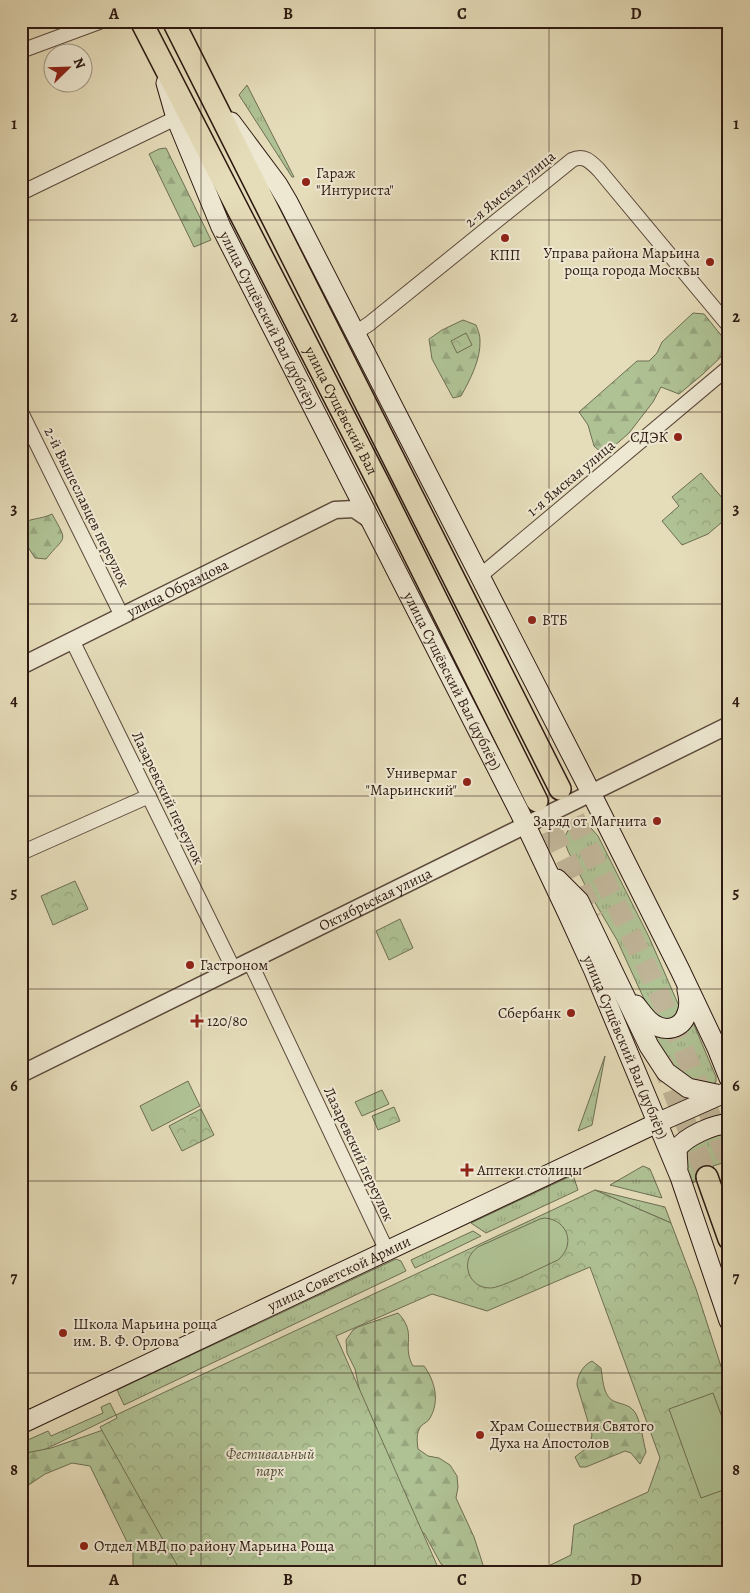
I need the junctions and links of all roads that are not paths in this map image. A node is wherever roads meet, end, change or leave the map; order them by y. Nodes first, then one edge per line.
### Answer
1 (102, 21) edge
2 (141, 21) edge
3 (173, 21) edge
4 (156, 51) junction
5 (21, 52) edge
6 (207, 88) junction
7 (176, 118) junction
8 (21, 193) edge
9 (729, 326) edge
10 (355, 333) junction
11 (729, 367) edge
12 (21, 412) edge
13 (346, 474) junction
14 (335, 510) junction
15 (370, 520) junction
16 (480, 576) junction
17 (122, 616) junction
18 (72, 640) junction
19 (21, 666) edge
20 (729, 725) edge
21 (560, 789) tunnel mouth
22 (592, 794) junction
23 (149, 796) junction
24 (537, 800) tunnel mouth
25 (526, 825) junction
26 (21, 853) edge
27 (546, 867) junction
28 (250, 962) junction
29 (234, 970) junction
30 (680, 970) junction
31 (620, 985) junction
32 (723, 1054) edge
33 (21, 1074) edge
34 (726, 1088) edge
35 (657, 1123) junction
36 (729, 1124) edge
37 (707, 1177) tunnel mouth
38 (680, 1178) junction
39 (729, 1239) edge
40 (387, 1251) junction
41 (729, 1321) edge
42 (21, 1424) edge

1 - 5 street
2 - 4 main road, улица Сущёвский Вал
3 - 6 main road, улица Сущёвский Вал
4 - 7 main road, улица Сущёвский Вал (дублёр)
4 - 24 main road, улица Сущёвский Вал
6 - 10 main road
6 - 21 main road, улица Сущёвский Вал
7 - 8 street
7 - 13 main road, улица Сущёвский Вал (дублёр)
9 - 10 street, 2-я Ямская улица
10 - 16 main road
11 - 16 street, 1-я Ямская улица
12 - 17 street, 2-й Вышеславцев переулок
13 - 14 street
13 - 15 main road, улица Сущёвский Вал (дублёр)
14 - 15 street
14 - 17 street, улица Образцова
15 - 25 main road, улица Сущёвский Вал (дублёр)
16 - 22 main road
17 - 18 street, улица Образцова
18 - 19 street, улица Образцова
18 - 23 street, Лазаревский переулок
20 - 22 street, Октябрьская улица
22 - 25 street, Октябрьская улица
22 - 30 main road
23 - 26 street
23 - 29 street, Лазаревский переулок
25 - 27 main road, улица Сущёвский Вал (дублёр)
25 - 28 street, Октябрьская улица
27 - 31 main road
27 - 35 main road, улица Сущёвский Вал (дублёр)
28 - 29 street, Октябрьская улица
28 - 40 street, Лазаревский переулок
29 - 33 street, Октябрьская улица
30 - 31 main road
30 - 32 main road
31 - 34 main road
32 - 34 main road
34 - 35 main road, улица Советской Армии
35 - 38 main road, улица Сущёвский Вал (дублёр)
35 - 40 main road, улица Советской Армии
36 - 38 main road
37 - 39 main road
38 - 41 main road, улица Сущёвский Вал (дублёр)
40 - 42 main road, улица Советской Армии

